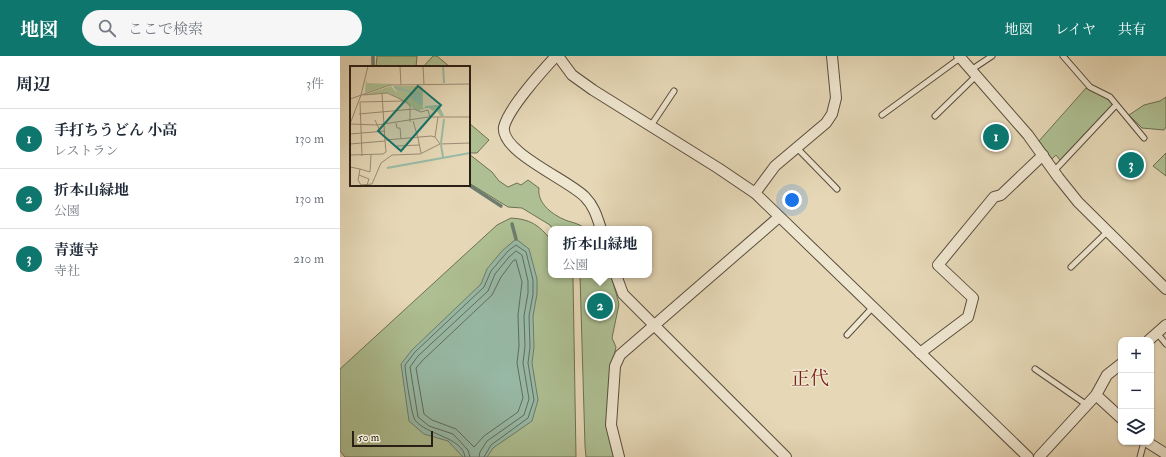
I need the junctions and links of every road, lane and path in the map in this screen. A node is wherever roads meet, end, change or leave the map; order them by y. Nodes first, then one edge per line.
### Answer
1 (557, 56) edge
2 (832, 56) edge
3 (992, 56) edge
4 (1063, 56) edge
5 (959, 57) edge
6 (973, 73) junction
7 (674, 91) dead end
8 (1116, 105) junction
9 (882, 115) dead end
10 (934, 116) dead end
11 (650, 126) junction
12 (1144, 138) dead end
13 (797, 148) junction
14 (1043, 155) junction
15 (1054, 171) junction
16 (837, 189) dead end
17 (755, 194) junction
18 (779, 217) junction
19 (600, 226) edge
20 (1108, 231) junction
21 (1071, 267) dead end
22 (617, 278) edge
23 (1166, 289) edge
24 (873, 307) junction
25 (1166, 325) edge
26 (652, 326) junction
27 (847, 335) dead end
28 (1153, 337) edge
29 (1154, 338) edge
30 (1166, 344) edge
31 (920, 353) junction
32 (1118, 366) edge
33 (1035, 369) dead end
34 (1096, 395) junction
35 (1087, 405) junction
36 (1118, 415) edge
37 (1143, 445) edge
38 (1152, 445) edge
39 (1166, 454) edge
40 (619, 457) edge
41 (786, 457) edge
42 (1028, 457) edge
43 (1039, 457) edge
44 (1140, 457) edge

1 - 11 street
1 - 19 street
2 - 13 street
3 - 6 lane
4 - 8 lane
5 - 6 street
5 - 9 lane
6 - 10 lane
6 - 14 street
7 - 11 lane
8 - 12 lane
8 - 15 lane
11 - 17 street
13 - 16 lane
13 - 17 street
14 - 15 street
14 - 31 street
15 - 20 street
17 - 18 street
18 - 24 street
18 - 26 street
20 - 21 lane
20 - 23 street
22 - 26 street
24 - 27 lane
24 - 31 street
25 - 28 street
26 - 40 street
26 - 41 street
29 - 30 lane
31 - 42 street
32 - 34 street
33 - 35 lane
34 - 35 street
34 - 36 street
35 - 43 street
37 - 44 lane
38 - 39 street

